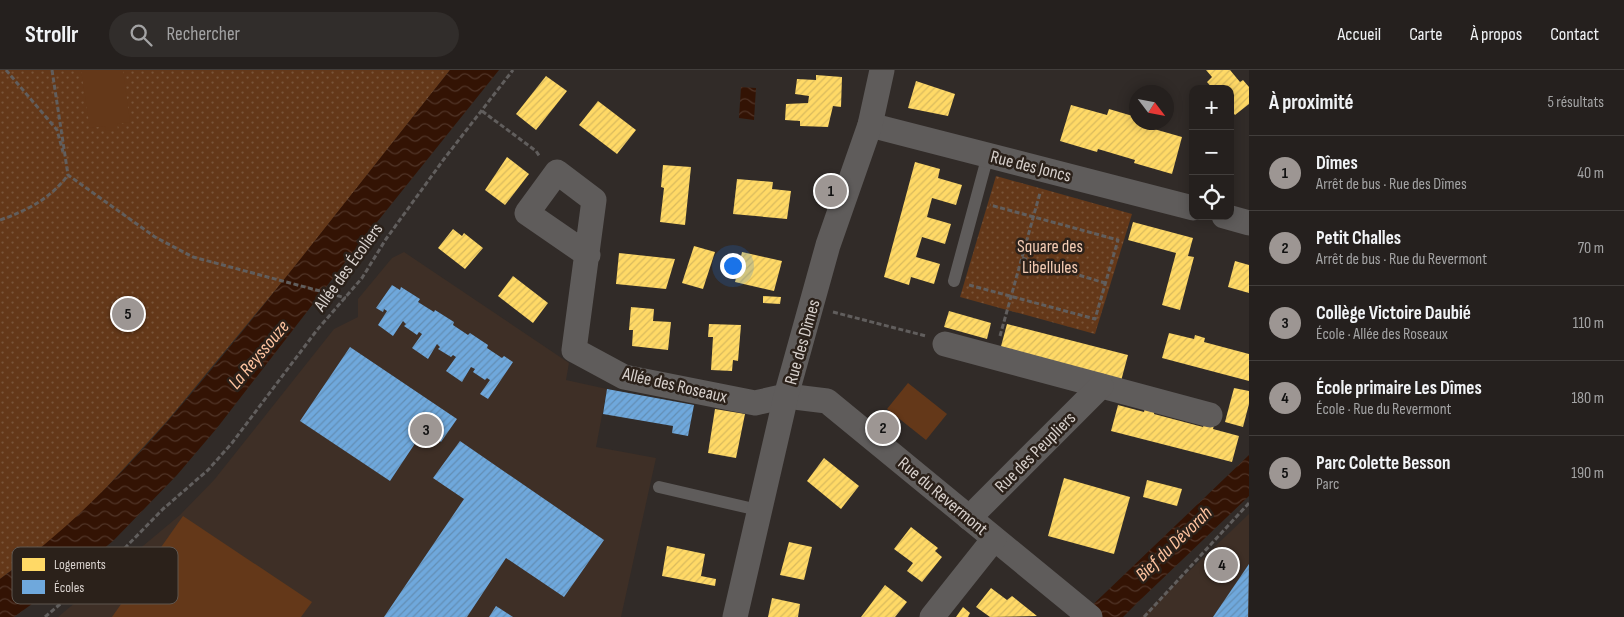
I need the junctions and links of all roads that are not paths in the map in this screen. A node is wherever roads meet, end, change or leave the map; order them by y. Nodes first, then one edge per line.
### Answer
1 (882, 70) edge
2 (870, 125) junction
3 (988, 155) junction
4 (1189, 207) edge
5 (1234, 219) edge
6 (1249, 223) edge
7 (588, 255) junction
8 (954, 281) road end
9 (945, 344) road end
10 (1101, 386) junction
11 (786, 396) junction
12 (1210, 416) dead end
13 (659, 487) dead end
14 (758, 510) junction
15 (969, 518) junction
16 (994, 539) junction
17 (1082, 611) edge
18 (735, 617) edge
19 (932, 617) edge

1 - 2 street, Rue des Dîmes
2 - 3 street, Rue des Joncs
2 - 11 street, Rue des Dîmes
3 - 4 street, Rue des Joncs
3 - 8 lane
5 - 6 street
7 - 7 street, Allée des Roseaux
7 - 11 street, Allée des Roseaux
9 - 10 street
10 - 12 street
10 - 15 street, Rue des Peupliers
11 - 14 street, Rue des Dîmes
11 - 15 street, Rue du Revermont
13 - 14 lane
14 - 18 street, Rue des Dîmes
15 - 16 street, Rue du Revermont
16 - 17 street, Rue du Revermont
16 - 19 street

